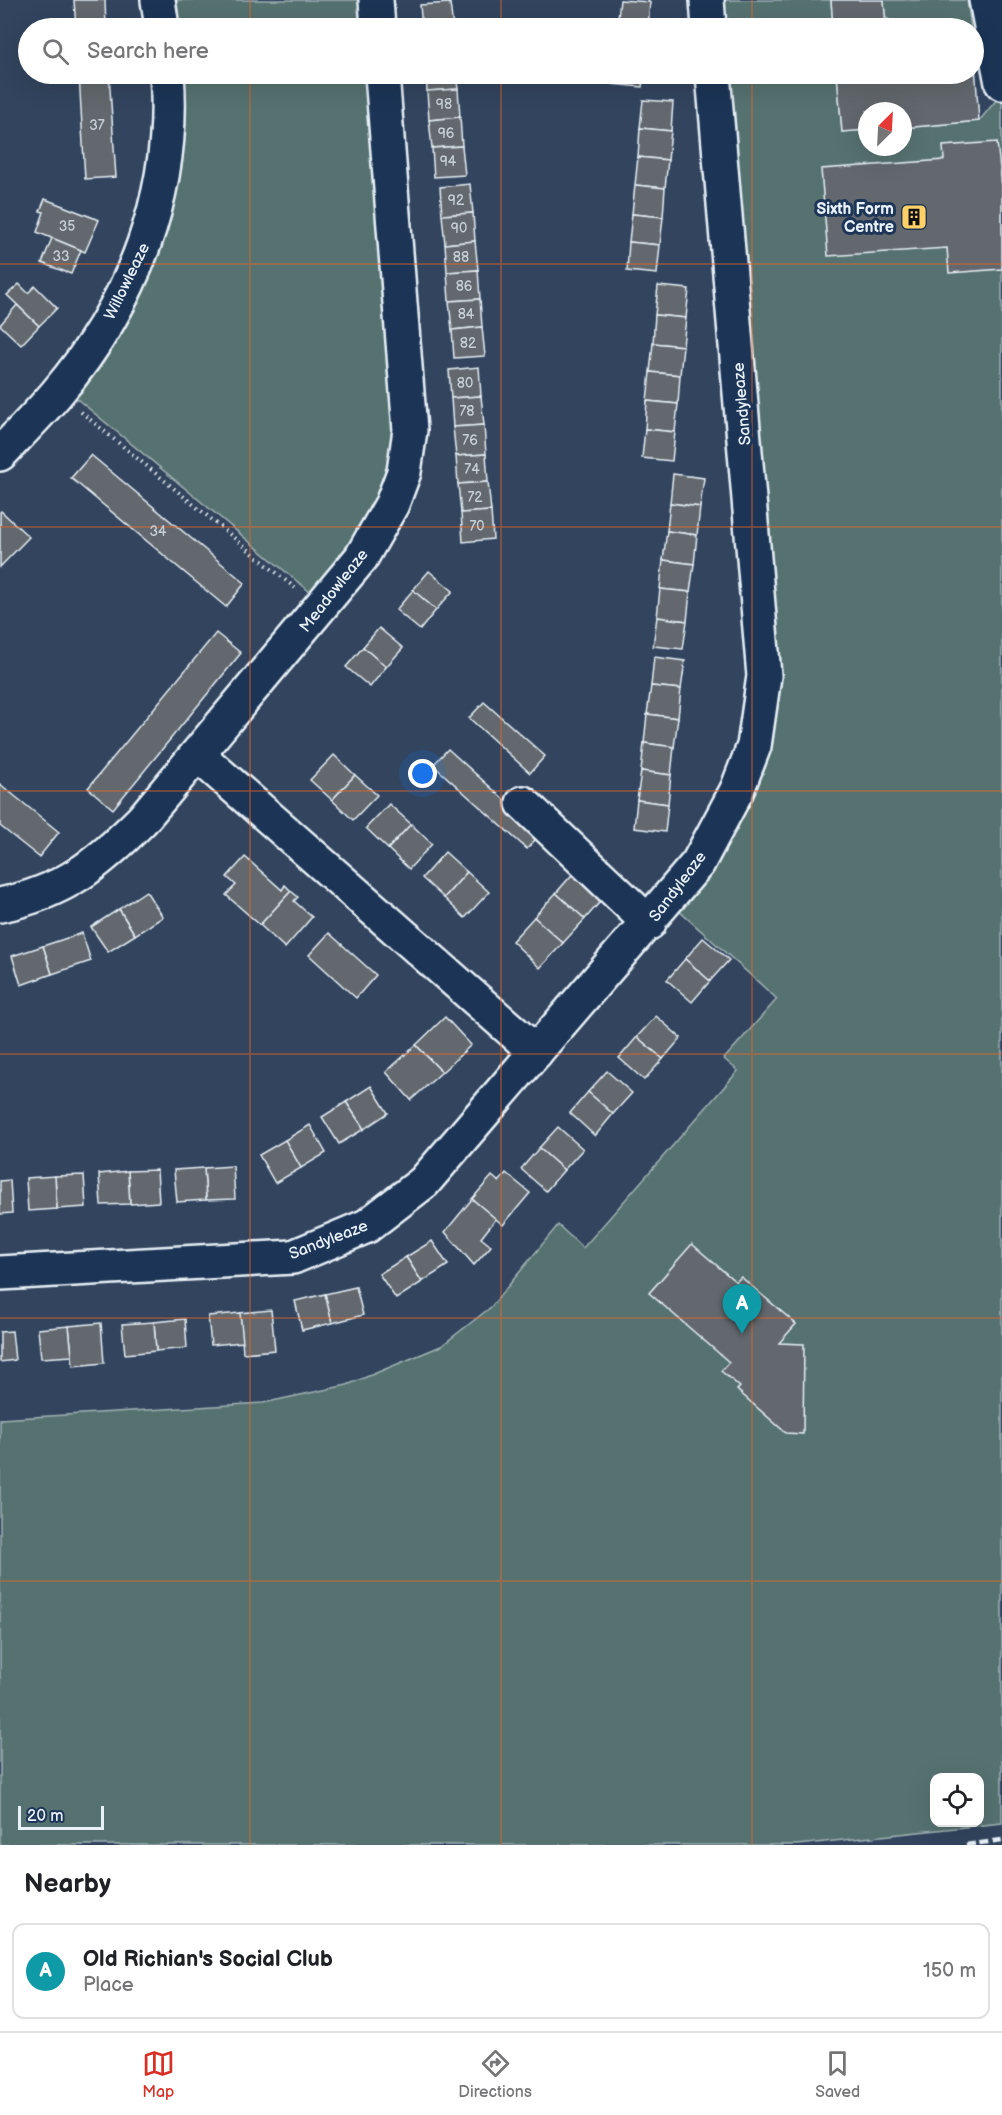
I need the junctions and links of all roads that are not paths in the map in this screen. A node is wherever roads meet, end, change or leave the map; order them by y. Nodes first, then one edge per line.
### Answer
1 (158, 0) edge
2 (376, 0) edge
3 (707, 0) edge
4 (986, 0) edge
5 (161, 18) edge
6 (377, 18) edge
7 (708, 18) edge
8 (1002, 83) edge
9 (168, 84) edge
10 (383, 84) edge
11 (714, 84) edge
12 (0, 454) edge
13 (198, 755) junction
14 (522, 803) dead end
15 (0, 905) edge
16 (649, 923) junction
17 (537, 1052) junction
18 (0, 1274) edge

1 - 5 street
2 - 6 street
3 - 7 street
4 - 8 street
9 - 12 street, Willowleaze
10 - 13 street, Meadowleaze
11 - 16 street, Sandyleaze
13 - 15 street, Meadowleaze
13 - 17 street
14 - 16 street
16 - 17 street, Sandyleaze
17 - 18 street, Sandyleaze

